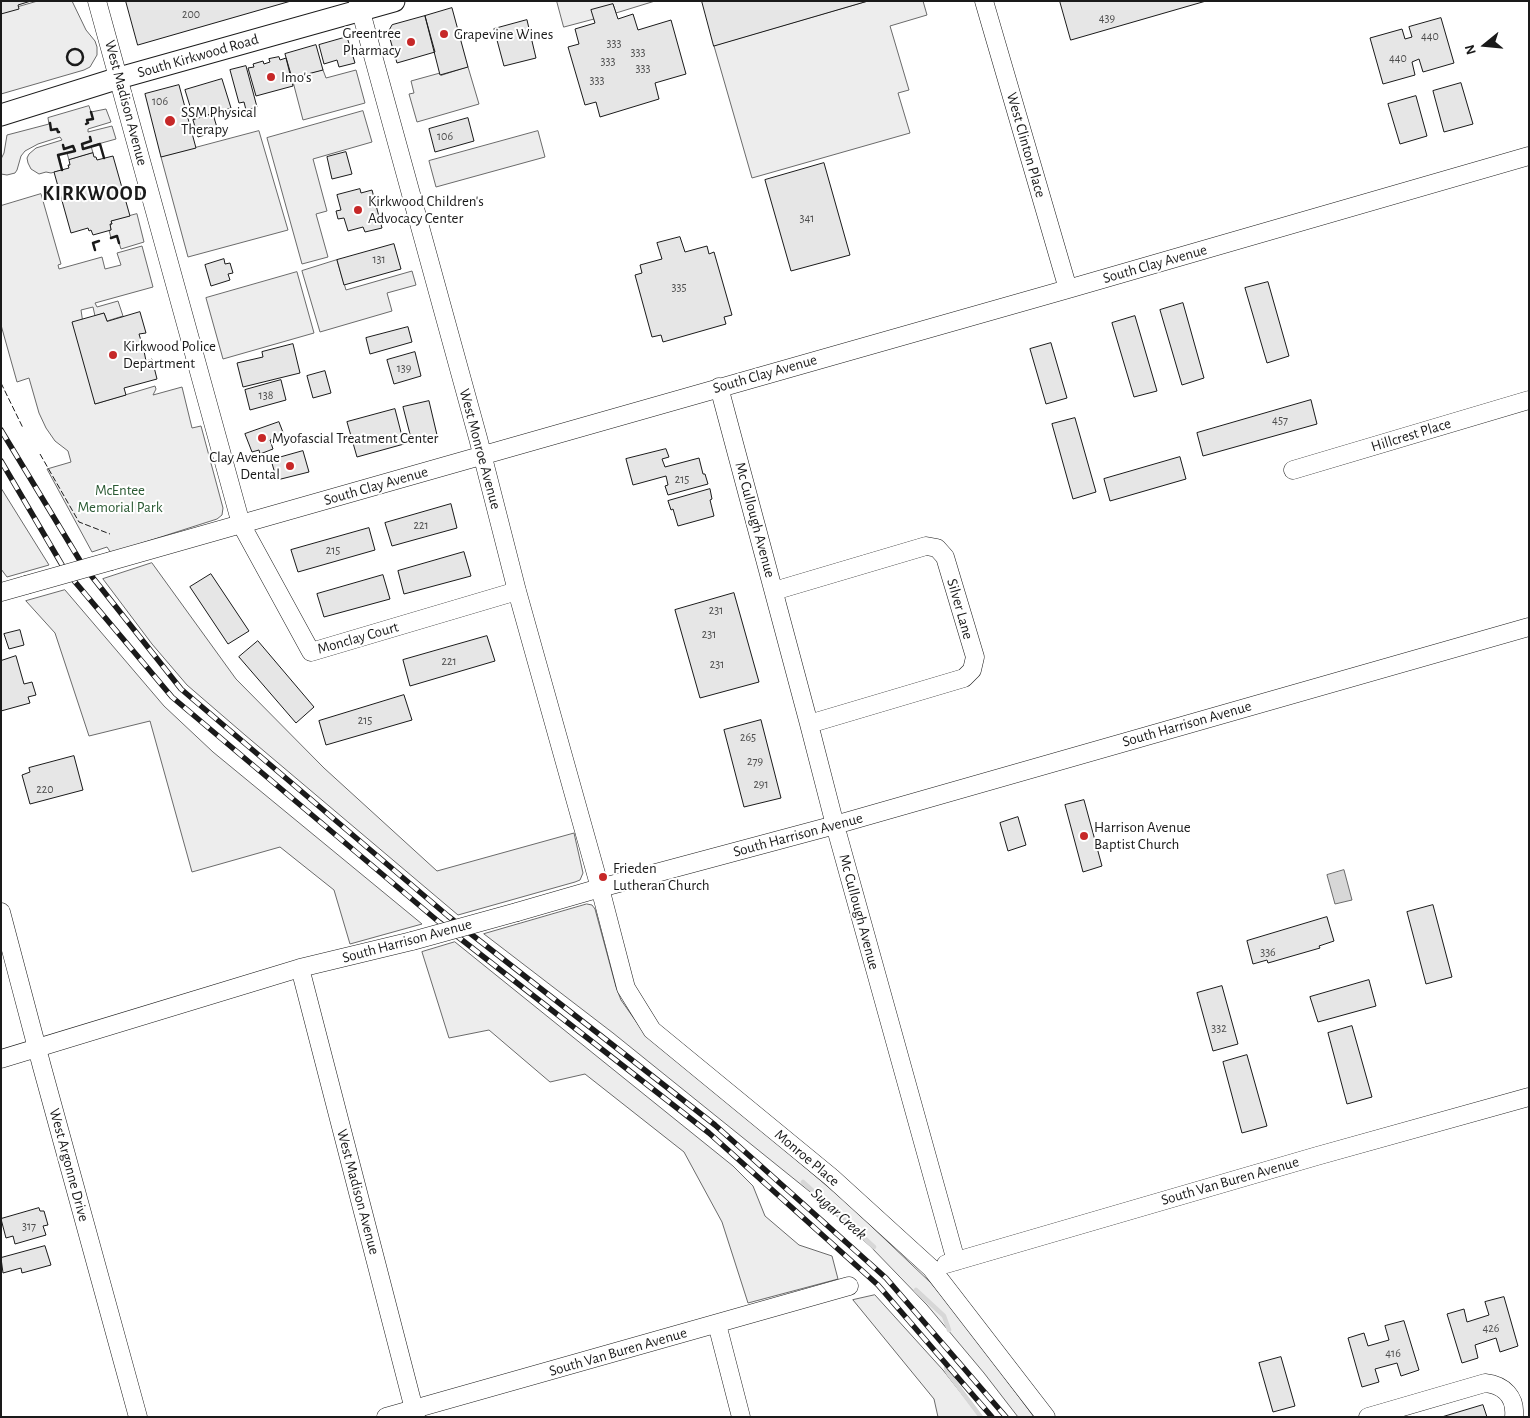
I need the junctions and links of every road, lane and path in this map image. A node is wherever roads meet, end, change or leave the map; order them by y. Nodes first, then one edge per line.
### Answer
1 (97, 1) edge
2 (394, 1) edge
3 (984, 1) edge
4 (359, 6) edge
5 (120, 78) junction
6 (2, 115) edge
7 (1529, 156) edge
8 (1068, 288) junction
9 (719, 387) junction
10 (1529, 400) edge
11 (483, 456) junction
12 (1292, 470) dead end
13 (241, 524) junction
14 (774, 590) junction
15 (517, 591) junction
16 (1, 592) edge
17 (1529, 627) edge
18 (809, 724) junction
19 (835, 825) junction
20 (600, 888) junction
21 (1, 912) edge
22 (300, 968) junction
23 (37, 1048) junction
24 (1, 1059) edge
25 (1529, 1097) edge
26 (956, 1261) junction
27 (931, 1268) junction
28 (849, 1286) dead end
29 (717, 1324) junction
30 (415, 1413) edge
31 (138, 1417) edge
32 (386, 1417) edge
33 (741, 1417) edge
34 (1046, 1417) edge
35 (1368, 1417) edge
36 (1514, 1417) edge

1 - 5 street, West Madison Avenue
2 - 4 main road, South Kirkwood Road
3 - 8 street, West Clinton Place
4 - 5 main road, South Kirkwood Road
4 - 11 street, West Monroe Avenue
5 - 6 main road, South Kirkwood Road
5 - 13 street, West Madison Avenue
7 - 8 street, South Clay Avenue
8 - 9 street, South Clay Avenue
9 - 11 street, South Clay Avenue
9 - 14 street, Mc Cullough Avenue
10 - 12 street, Hillcrest Place
11 - 13 street, South Clay Avenue
11 - 15 street, West Monroe Avenue
13 - 15 street, Monclay Court
13 - 16 street, South Clay Avenue, bridge
14 - 18 street, Mc Cullough Avenue
14 - 18 street, Silver Lane
15 - 20 street, West Monroe Avenue
17 - 19 street, South Harrison Avenue
18 - 19 street, Mc Cullough Avenue
19 - 20 street, South Harrison Avenue
19 - 26 street, Mc Cullough Avenue
20 - 22 street, South Harrison Avenue, bridge
20 - 27 street, Monroe Place
21 - 23 street, West Argonne Drive
22 - 23 street, South Harrison Avenue
22 - 30 street, West Madison Avenue
23 - 24 street, South Harrison Avenue
23 - 31 street, West Argonne Drive
25 - 26 street, South Van Buren Avenue
26 - 27 street, South Van Buren Avenue
27 - 34 street, Monroe Place
28 - 29 street, South Van Buren Avenue
29 - 30 street, South Van Buren Avenue
29 - 33 street
30 - 32 street, South Van Buren Avenue
35 - 36 street

